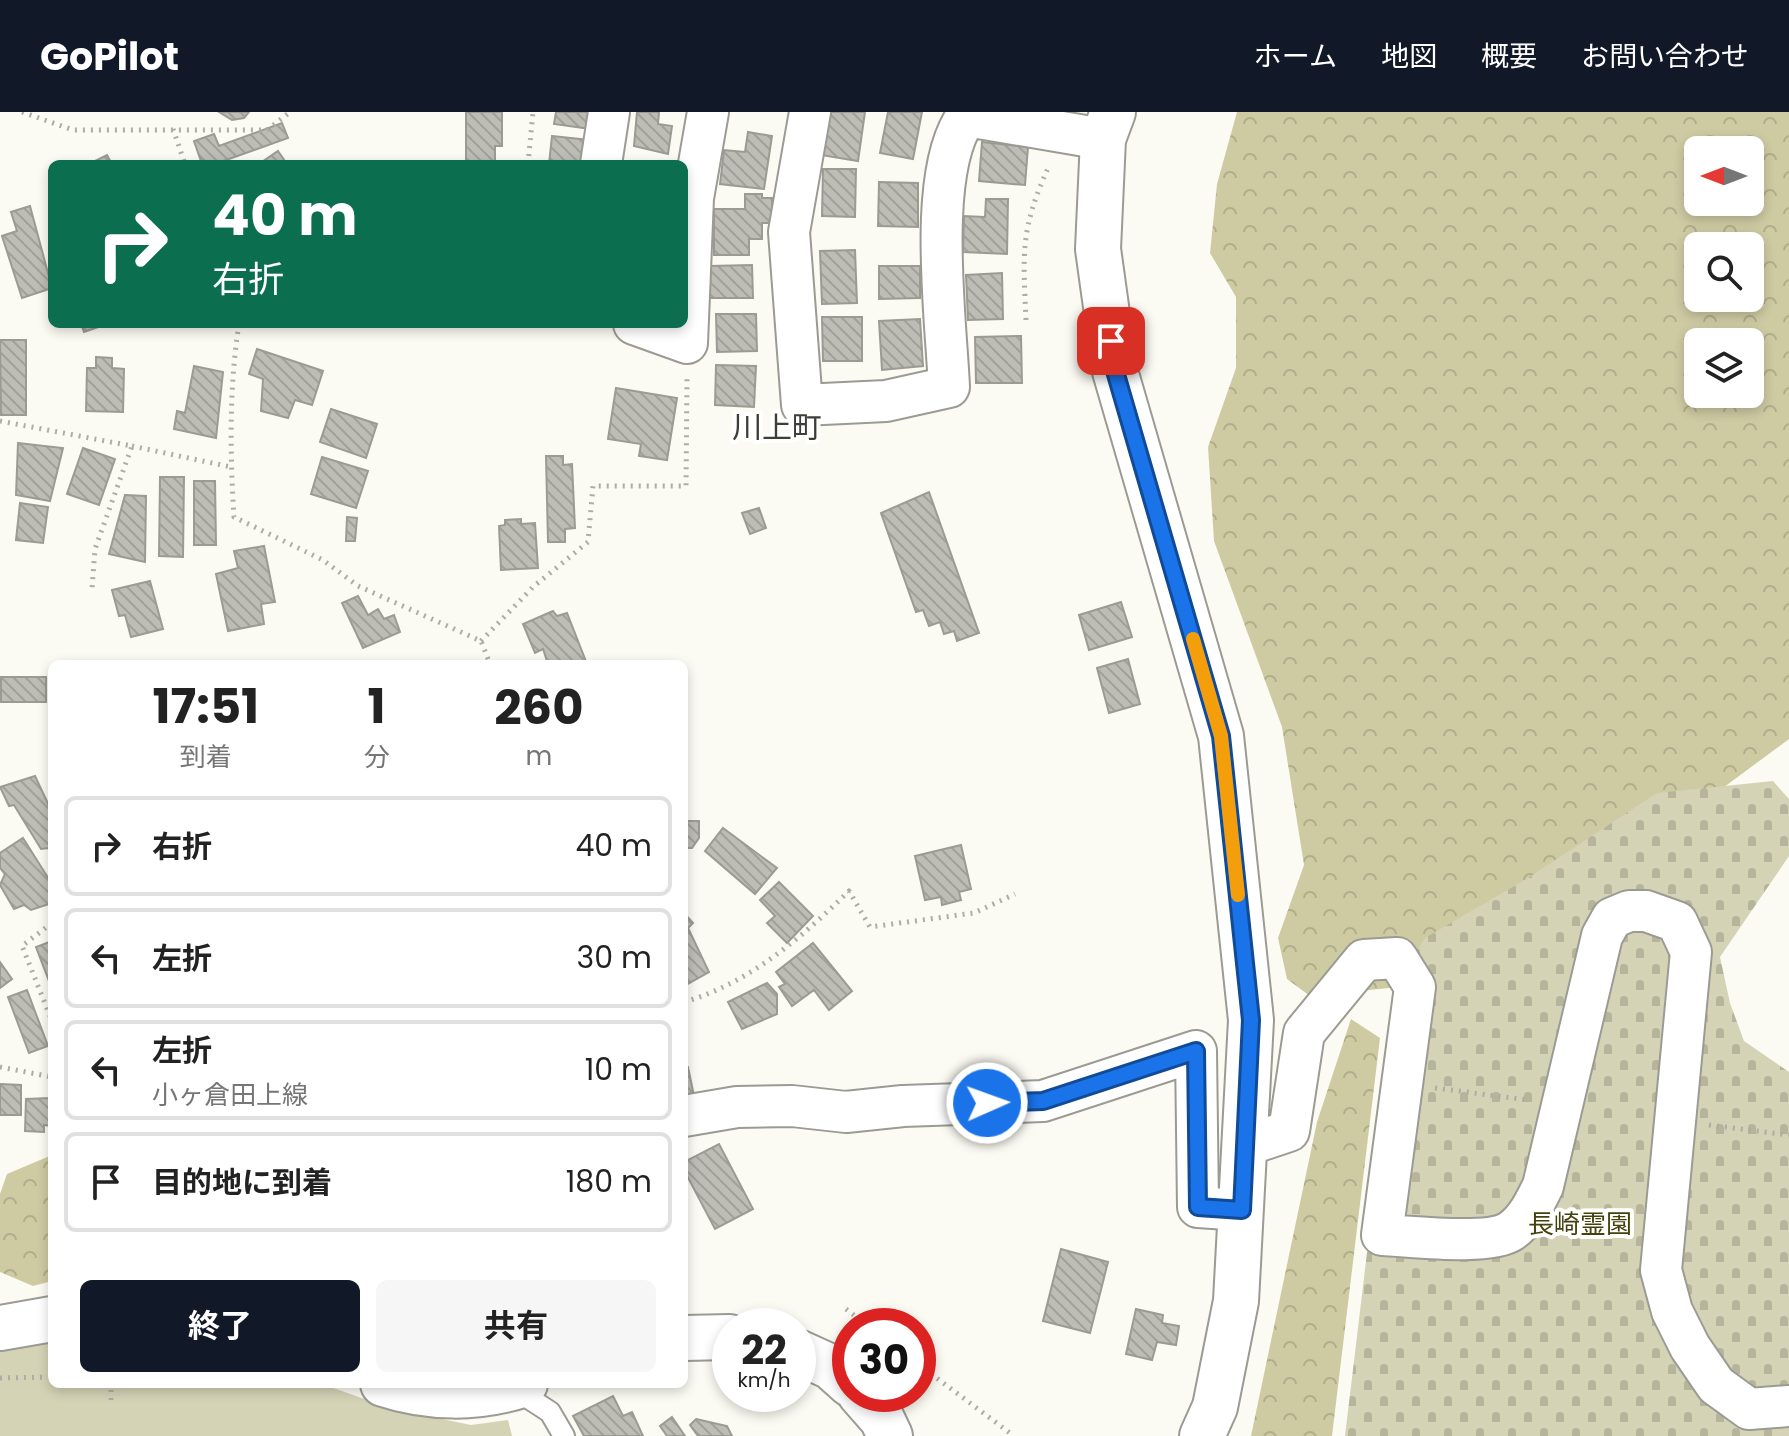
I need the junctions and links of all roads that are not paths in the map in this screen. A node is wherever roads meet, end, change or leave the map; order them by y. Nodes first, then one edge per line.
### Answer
1 (609, 112) edge
2 (708, 112) edge
3 (810, 112) edge
4 (1093, 128) edge
5 (602, 160) edge
6 (688, 319) edge
7 (645, 328) edge
8 (688, 328) edge
9 (688, 1115) edge
10 (1244, 1146) junction
11 (1242, 1210) junction
12 (48, 1320) edge
13 (0, 1328) edge
14 (712, 1337) edge
15 (688, 1338) edge
16 (395, 1388) edge
17 (505, 1388) edge
18 (521, 1388) edge
19 (1789, 1406) edge
20 (876, 1412) edge
21 (564, 1436) edge
22 (890, 1436) edge
23 (1202, 1436) edge

1 - 5 street
2 - 6 street
3 - 4 street
4 - 10 main road
7 - 8 street
9 - 11 street
10 - 11 main road
10 - 19 street
11 - 23 main road
12 - 13 main road
14 - 15 main road
16 - 17 main road
18 - 21 lane
20 - 22 main road

